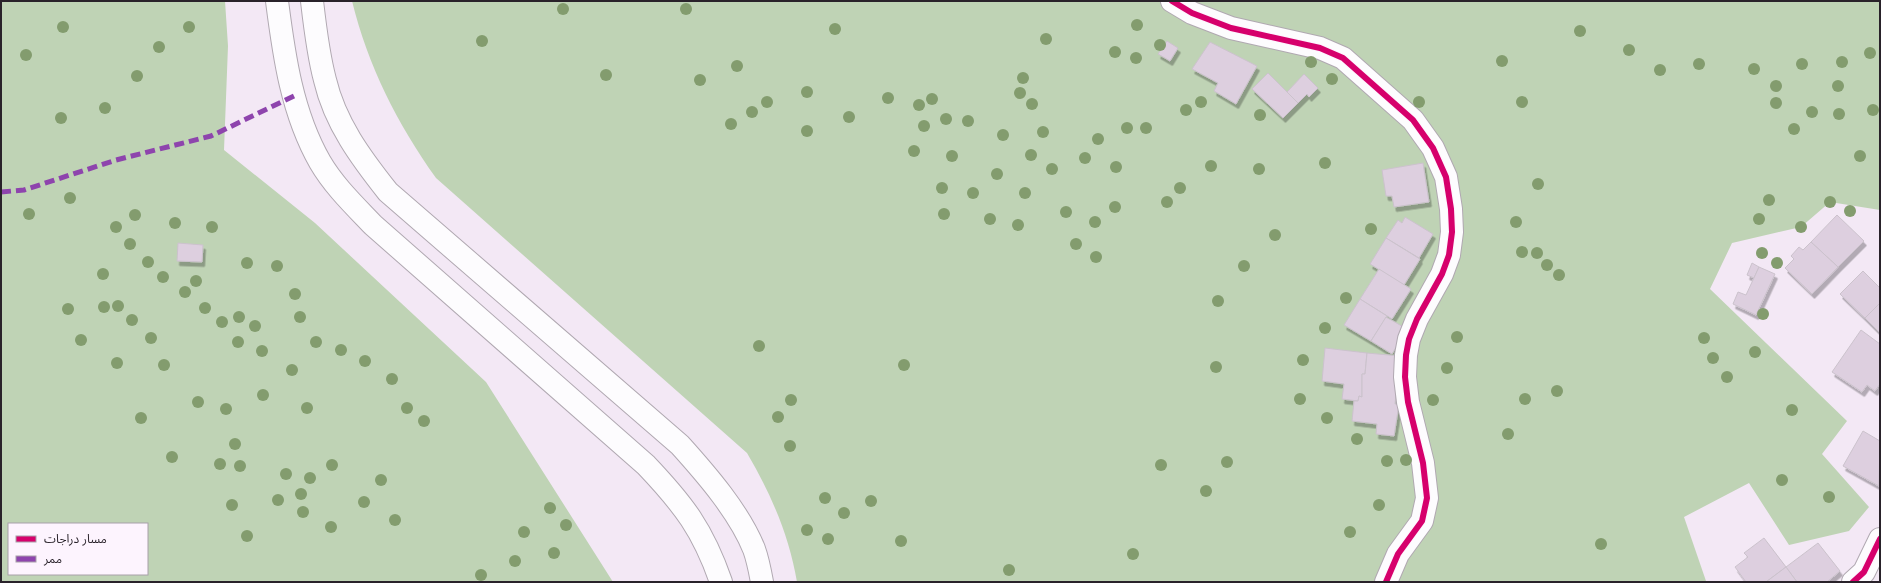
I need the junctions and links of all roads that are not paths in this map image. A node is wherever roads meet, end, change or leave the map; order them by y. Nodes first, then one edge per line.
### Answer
1 (277, 1) edge
2 (312, 1) edge
3 (1172, 1) edge
4 (1880, 539) edge
5 (721, 582) edge
6 (762, 582) edge
7 (1386, 582) edge
8 (1853, 582) edge

1 - 5 main road
2 - 6 main road
3 - 7 main road
4 - 8 main road

